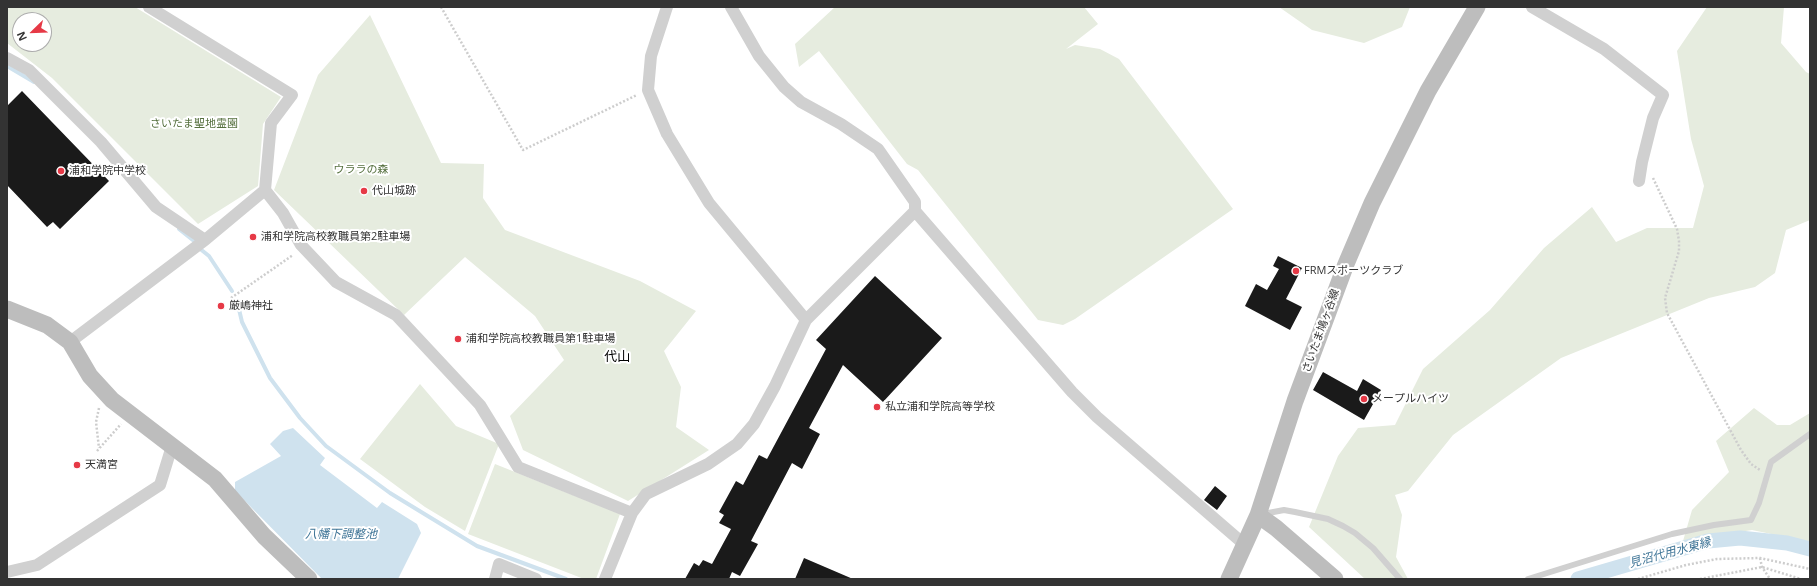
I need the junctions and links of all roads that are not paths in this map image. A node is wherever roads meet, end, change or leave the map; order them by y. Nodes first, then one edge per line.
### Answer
1 (149, 7) edge
2 (667, 7) edge
3 (731, 7) edge
4 (1476, 7) edge
5 (1532, 7) edge
6 (7, 58) edge
7 (1640, 181) dead end
8 (265, 190) junction
9 (915, 211) junction
10 (205, 240) junction
11 (7, 309) edge
12 (806, 320) junction
13 (70, 342) junction
14 (1810, 434) edge
15 (172, 446) junction
16 (632, 513) junction
17 (1258, 515) junction
18 (1245, 545) junction
19 (7, 572) edge
20 (309, 579) edge
21 (495, 579) edge
22 (536, 579) edge
23 (605, 579) edge
24 (1229, 579) edge
25 (1335, 579) edge
26 (1400, 579) edge
27 (1528, 579) edge

1 - 8 street
2 - 12 street
3 - 9 street
4 - 17 main road, さいたま鳩ヶ谷線
5 - 7 street
6 - 10 street
8 - 10 street
8 - 16 street
9 - 12 street
9 - 18 street
10 - 13 street
11 - 13 main road
12 - 16 street
13 - 15 main road
14 - 27 lane
15 - 19 street
15 - 20 main road
16 - 23 street
17 - 18 main road, さいたま鳩ヶ谷線
17 - 25 main road
17 - 26 lane
18 - 24 main road, さいたま鳩ヶ谷線
21 - 22 street

